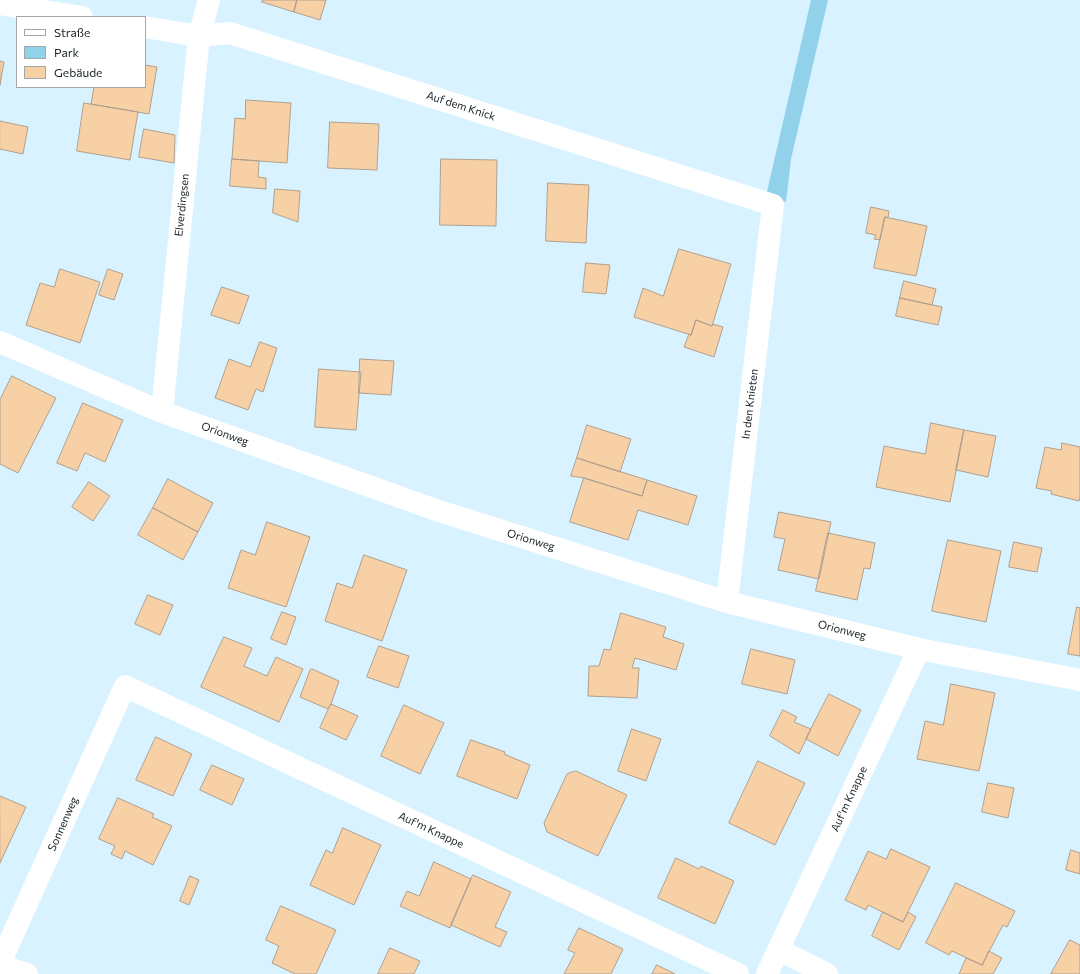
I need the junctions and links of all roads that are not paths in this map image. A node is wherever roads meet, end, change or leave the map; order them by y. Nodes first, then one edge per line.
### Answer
1 (209, 0) edge
2 (0, 4) edge
3 (76, 16) edge
4 (146, 27) edge
5 (199, 36) junction
6 (774, 205) joint
7 (0, 342) edge
8 (162, 412) junction
9 (727, 602) junction
10 (920, 649) junction
11 (1080, 680) edge
12 (125, 686) joint
13 (779, 950) junction
14 (0, 964) edge
15 (27, 974) edge
16 (738, 974) edge
17 (767, 974) edge
18 (827, 974) edge

1 - 5 street, Elverdingsen
2 - 3 street
4 - 5 street, Auf dem Knick
5 - 6 street, Auf dem Knick
5 - 8 street, Elverdingsen
6 - 9 street, In den Knieten
7 - 8 street, Orionweg
8 - 9 street, Orionweg
9 - 10 street, Orionweg
10 - 11 street, Orionweg
10 - 13 street, Auf'm Knappe
12 - 14 street, Sonnenweg
12 - 16 street, Auf'm Knappe
13 - 17 street, Auf'm Knappe
13 - 18 street
14 - 15 street

